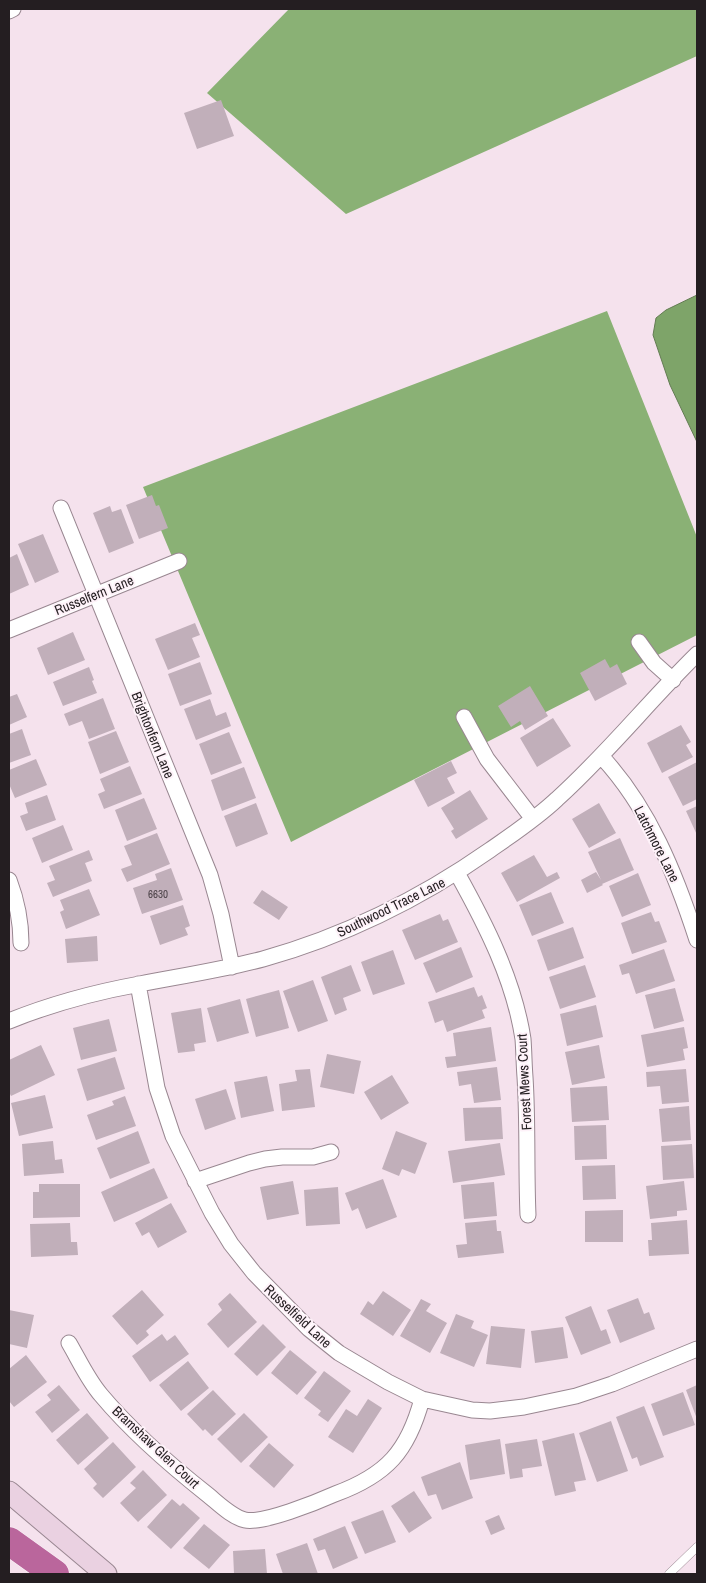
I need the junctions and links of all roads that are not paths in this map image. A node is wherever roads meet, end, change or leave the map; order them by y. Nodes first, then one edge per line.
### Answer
1 (13, 9) edge
2 (9, 11) edge
3 (61, 508) dead end
4 (179, 561) dead end
5 (96, 595) junction
6 (9, 630) edge
7 (639, 642) dead end
8 (697, 654) edge
9 (673, 680) junction
10 (464, 717) dead end
11 (601, 756) junction
12 (533, 819) junction
13 (457, 873) junction
14 (9, 880) edge
15 (697, 940) edge
16 (22, 943) dead end
17 (232, 966) junction
18 (138, 984) junction
19 (9, 1021) edge
20 (331, 1152) dead end
21 (194, 1181) junction
22 (528, 1215) dead end
23 (69, 1343) dead end
24 (697, 1349) edge
25 (422, 1399) junction
26 (9, 1492) edge
27 (9, 1541) edge
28 (697, 1547) edge
29 (55, 1574) edge
30 (106, 1574) edge
31 (668, 1574) edge

1 - 2 street
3 - 5 street, Brightonfern Lane
4 - 5 street, Russelfern Lane
5 - 6 street, Russelfern Lane
5 - 17 street, Brightonfern Lane
7 - 9 street
8 - 9 street, Southwood Trace Lane
9 - 11 street, Southwood Trace Lane
10 - 12 street
11 - 12 street, Southwood Trace Lane
11 - 15 street, Latchmore Lane
12 - 13 street, Southwood Trace Lane
13 - 17 street, Southwood Trace Lane
13 - 22 street, Forest Mews Court
14 - 16 street
17 - 18 street, Southwood Trace Lane
18 - 19 street, Southwood Trace Lane
18 - 21 street, Russelfield Lane
20 - 21 street
21 - 25 street, Russelfield Lane
23 - 25 street, Bramshaw Glen Court
24 - 25 street, Russelfield Lane
26 - 30 main road
27 - 29 highway
28 - 31 lane

